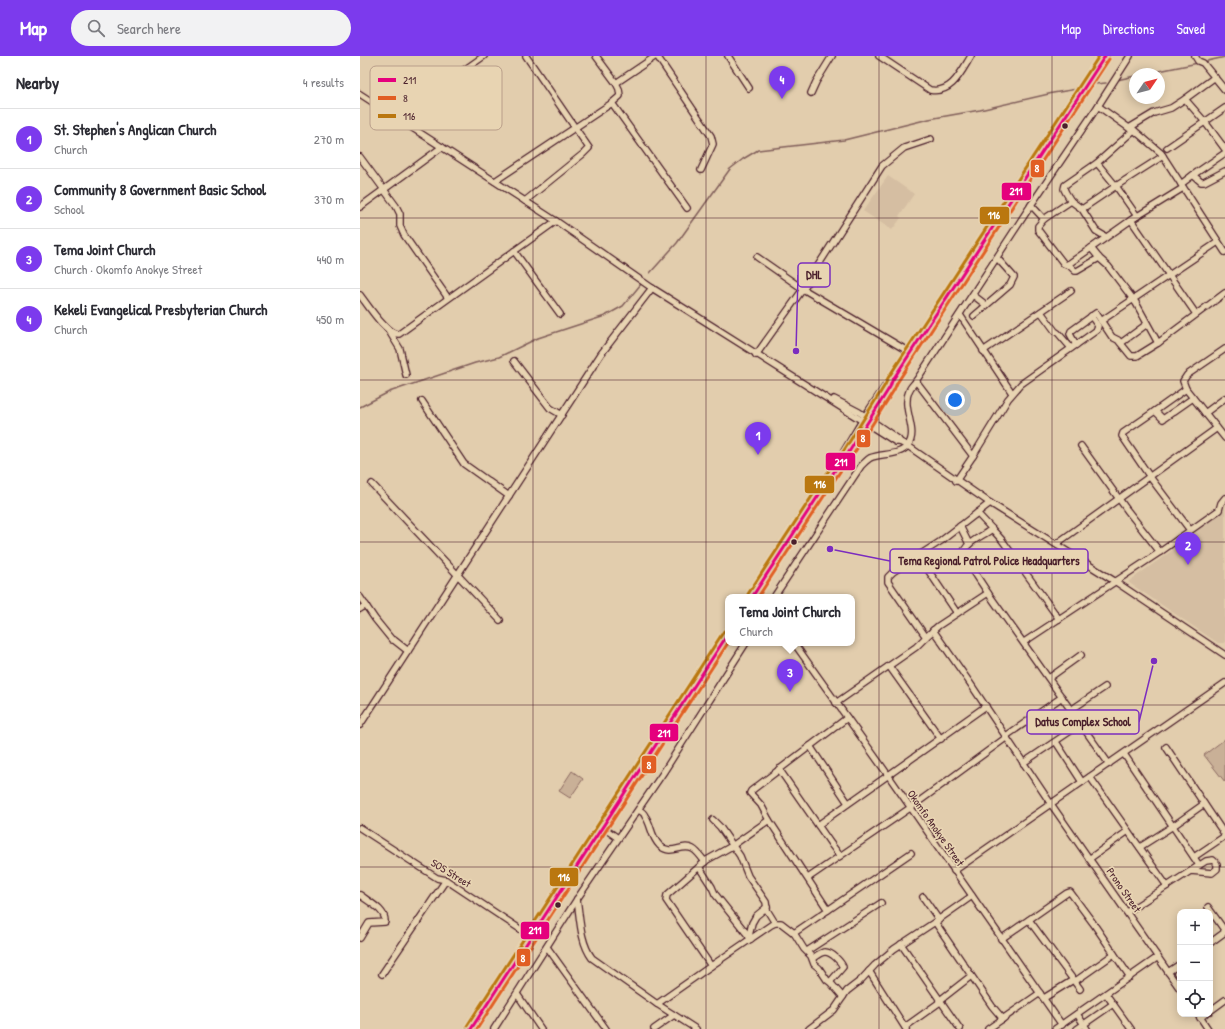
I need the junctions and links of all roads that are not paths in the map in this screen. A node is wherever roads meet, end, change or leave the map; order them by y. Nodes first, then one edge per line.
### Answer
1 (472, 56) edge
2 (484, 56) edge
3 (526, 56) edge
4 (596, 56) edge
5 (656, 56) edge
6 (728, 56) edge
7 (832, 56) edge
8 (879, 56) edge
9 (971, 56) edge
10 (1106, 56) edge
11 (1130, 56) edge
12 (1198, 60) edge
13 (476, 61) junction
14 (469, 66) edge
15 (1215, 77) junction
16 (616, 84) junction
17 (749, 88) dead end
18 (1225, 90) edge
19 (811, 93) dead end
20 (360, 94) edge
21 (1186, 99) junction
22 (370, 101) edge
23 (612, 103) junction
24 (1098, 106) junction
25 (1225, 108) edge
26 (1205, 122) junction
27 (576, 128) junction
28 (1131, 129) junction
29 (415, 130) edge
30 (931, 139) dead end
31 (442, 147) junction
32 (1167, 148) dead end
33 (1225, 149) edge
34 (1225, 153) edge
35 (1163, 156) junction
36 (360, 157) edge
37 (1097, 163) junction
38 (701, 170) dead end
39 (1225, 171) edge
40 (1193, 174) junction
41 (495, 181) junction
42 (1116, 186) junction
43 (1182, 186) junction
44 (384, 189) junction
45 (525, 201) junction
46 (1071, 201) junction
47 (1031, 205) junction
48 (360, 207) edge
49 (687, 208) dead end
50 (1082, 209) junction
51 (1044, 219) junction
52 (1132, 219) junction
53 (556, 221) junction
54 (1106, 237) junction
55 (1218, 242) junction
56 (1091, 248) junction
57 (514, 251) junction
58 (1225, 252) edge
59 (757, 257) dead end
60 (997, 258) junction
61 (1099, 258) junction
62 (1068, 264) junction
63 (1169, 275) junction
64 (652, 288) junction
65 (803, 289) junction
66 (1071, 291) dead end
67 (1225, 293) edge
68 (360, 295) edge
69 (973, 295) junction
70 (448, 298) junction
71 (1133, 299) junction
72 (986, 305) junction
73 (1041, 312) junction
74 (560, 314) dead end
75 (1196, 314) junction
76 (960, 315) junction
77 (974, 316) dead end
78 (1091, 316) junction
79 (1101, 321) junction
80 (1147, 324) junction
81 (388, 331) junction
82 (1121, 343) junction
83 (1158, 343) junction
84 (1073, 346) junction
85 (1225, 349) edge
86 (983, 351) junction
87 (911, 353) junction
88 (756, 354) junction
89 (514, 361) dead end
90 (406, 375) dead end
91 (916, 381) junction
92 (1186, 389) junction
93 (1012, 394) junction
94 (1193, 398) junction
95 (1225, 398) edge
96 (422, 401) dead end
97 (1155, 411) junction
98 (1205, 412) junction
99 (562, 415) junction
100 (867, 420) junction
101 (1217, 428) junction
102 (1225, 438) edge
103 (908, 446) junction
104 (1081, 446) dead end
105 (973, 456) junction
106 (1150, 477) junction
107 (956, 481) junction
108 (372, 484) dead end
109 (509, 496) junction
110 (1225, 498) edge
111 (1119, 499) junction
112 (990, 503) junction
113 (977, 513) junction
114 (960, 526) junction
115 (992, 529) junction
116 (1190, 530) junction
117 (969, 544) junction
118 (1056, 544) junction
119 (1160, 552) junction
120 (926, 567) dead end
121 (457, 574) junction
122 (1116, 582) junction
123 (988, 593) junction
124 (754, 594) edge
125 (776, 594) edge
126 (360, 597) edge
127 (366, 605) junction
128 (360, 609) edge
129 (957, 613) junction
130 (1059, 619) junction
131 (500, 620) dead end
132 (933, 630) junction
133 (926, 637) junction
134 (725, 639) edge
135 (1024, 642) junction
136 (744, 646) edge
137 (796, 646) edge
138 (408, 651) junction
139 (1081, 655) dead end
140 (1225, 655) edge
141 (889, 666) junction
142 (1049, 678) junction
143 (1225, 683) edge
144 (1105, 687) dead end
145 (1062, 697) junction
146 (836, 703) junction
147 (986, 706) junction
148 (1071, 710) junction
149 (847, 718) junction
150 (1081, 724) junction
151 (360, 725) edge
152 (1007, 737) junction
153 (941, 739) junction
154 (1056, 742) junction
155 (810, 746) junction
156 (1166, 747) dead end
157 (1124, 754) junction
158 (1023, 763) junction
159 (1109, 764) junction
160 (779, 769) junction
161 (888, 775) junction
162 (1090, 776) junction
163 (1082, 782) junction
164 (848, 803) junction
165 (1051, 804) junction
166 (1204, 804) junction
167 (910, 808) junction
168 (638, 810) junction
169 (712, 820) dead end
170 (769, 820) junction
171 (818, 825) junction
172 (1173, 826) junction
173 (602, 827) junction
174 (360, 828) edge
175 (1128, 831) junction
176 (1225, 835) edge
177 (618, 838) junction
178 (732, 846) junction
179 (1140, 847) junction
180 (912, 853) dead end
181 (840, 856) junction
182 (1194, 857) junction
183 (1089, 859) junction
184 (705, 862) junction
185 (1200, 865) junction
186 (699, 867) junction
187 (1191, 870) junction
188 (954, 871) junction
189 (808, 878) junction
190 (446, 880) junction
191 (1167, 886) junction
192 (360, 895) edge
193 (972, 896) junction
194 (923, 897) dead end
195 (577, 899) junction
196 (881, 903) dead end
197 (767, 907) junction
198 (1208, 907) dead end
199 (828, 910) junction
200 (1127, 912) junction
201 (1029, 920) junction
202 (937, 921) junction
203 (775, 923) junction
204 (1225, 932) edge
205 (794, 933) junction
206 (532, 937) junction
207 (750, 937) junction
208 (360, 938) edge
209 (1002, 939) junction
210 (1213, 940) edge
211 (901, 944) junction
212 (547, 947) junction
213 (807, 951) junction
214 (1114, 954) junction
215 (812, 958) junction
216 (1158, 958) junction
217 (711, 966) junction
218 (1177, 966) edge
219 (869, 971) junction
220 (1168, 972) junction
221 (382, 974) dead end
222 (972, 976) junction
223 (1130, 977) junction
224 (1073, 980) junction
225 (830, 982) junction
226 (1177, 985) edge
227 (1080, 989) dead end
228 (517, 994) junction
229 (1106, 994) junction
230 (1042, 995) junction
231 (843, 997) junction
232 (1225, 1000) edge
233 (940, 1001) junction
234 (657, 1004) junction
235 (1113, 1004) junction
236 (1213, 1009) edge
237 (1077, 1014) junction
238 (674, 1015) junction
239 (1202, 1017) edge
240 (1002, 1019) junction
241 (1062, 1025) junction
242 (1086, 1027) edge
243 (905, 1028) edge
244 (471, 1029) edge
245 (494, 1029) edge
246 (542, 1029) edge
247 (606, 1029) edge
248 (654, 1029) edge
249 (696, 1029) edge
250 (809, 1029) edge
251 (960, 1029) edge
252 (988, 1029) edge
253 (1055, 1029) edge
254 (1077, 1029) edge
255 (1130, 1029) edge
256 (1208, 1029) edge

1 - 13 street
2 - 13 street
3 - 27 street
4 - 16 street
5 - 16 street
5 - 38 street
6 - 17 street
7 - 19 street
8 - 9 street
10 - 87 main road
11 - 24 street
12 - 15 street
13 - 14 street
15 - 18 street
15 - 21 street
16 - 23 street
20 - 22 street
21 - 26 street
21 - 28 street
23 - 27 street
23 - 49 street
24 - 28 street
24 - 47 street
25 - 26 street
26 - 32 street
26 - 33 street
27 - 41 street
27 - 45 street
28 - 35 street
28 - 37 street
29 - 31 street
30 - 65 street
31 - 41 street
31 - 44 street
34 - 40 street
35 - 42 street
35 - 43 street
36 - 44 street
37 - 42 street
37 - 46 street
39 - 40 street
40 - 43 street
41 - 45 street
42 - 50 street
42 - 52 street
43 - 52 street
43 - 55 street
44 - 48 street
44 - 70 street
45 - 53 street
46 - 50 street
46 - 51 street
47 - 51 street
47 - 60 street
50 - 54 street
51 - 62 street
52 - 54 street
52 - 63 street
53 - 57 street
53 - 64 street
54 - 56 street
55 - 58 street
55 - 63 street
56 - 61 street
56 - 62 street
57 - 70 street
57 - 74 street
59 - 65 street
60 - 69 street
60 - 72 street
61 - 62 street
61 - 71 street
63 - 71 street
63 - 75 street
64 - 88 street
64 - 99 street
65 - 87 street
65 - 88 street
66 - 73 street
67 - 75 street
68 - 81 street
69 - 72 street
69 - 76 street
70 - 81 street
71 - 79 street
71 - 80 street
72 - 77 street
73 - 84 street
73 - 86 street
75 - 83 street
76 - 86 street
76 - 91 street
78 - 79 street
78 - 84 street
78 - 84 street
79 - 82 street
80 - 82 street
80 - 83 street
81 - 90 street
82 - 83 street
84 - 93 street
85 - 92 street
86 - 93 street
87 - 100 main road
88 - 100 street
89 - 99 street
91 - 103 street
91 - 105 street
92 - 94 street
92 - 97 street
93 - 105 street
94 - 97 street
94 - 98 street
95 - 98 street
96 - 109 street
97 - 106 street
98 - 101 street
99 - 109 street
100 - 103 street
100 - 124 main road
101 - 102 street
101 - 106 street
103 - 107 street
103 - 125 street
104 - 111 street
105 - 107 street
106 - 111 street
106 - 116 street
107 - 112 street
108 - 121 street
109 - 121 street
110 - 116 street
111 - 118 street
111 - 119 street
112 - 113 street
112 - 118 street
113 - 114 street
113 - 115 street
114 - 117 street
114 - 133 street
115 - 117 street
115 - 130 street
116 - 119 street
117 - 123 street
118 - 122 street
119 - 122 street
120 - 129 street
121 - 131 street
121 - 138 street
122 - 130 street
122 - 140 street
123 - 129 street
123 - 135 street
126 - 127 street
127 - 128 street
127 - 138 street
129 - 132 street
130 - 135 street
132 - 133 street
132 - 147 street, Prono Street
133 - 141 street
134 - 173 main road
135 - 142 street
136 - 168 street
137 - 146 street, Okomfo Anokye Street
138 - 151 street
139 - 142 street
141 - 146 street
141 - 153 street
142 - 145 street
143 - 157 street
144 - 148 street
145 - 148 street
145 - 152 street
146 - 149 street, Okomfo Anokye Street
147 - 152 street, Prono Street
147 - 153 street
148 - 150 street
149 - 155 street
149 - 161 street, Okomfo Anokye Street
150 - 154 street
150 - 159 street
152 - 158 street, Prono Street
152 - 167 street
153 - 161 street
154 - 158 street
154 - 163 street
155 - 160 street
155 - 164 street
156 - 166 street
157 - 159 street
157 - 172 street
158 - 165 street, Prono Street
159 - 162 street
160 - 170 street
160 - 171 street
161 - 164 street
161 - 167 street, Okomfo Anokye Street
162 - 163 street
162 - 175 street
163 - 165 street
164 - 171 street
165 - 183 street, Prono Street
165 - 188 street
166 - 172 street
166 - 176 street
167 - 181 street
167 - 188 street, Okomfo Anokye Street
168 - 177 street
168 - 184 street
169 - 178 street
170 - 178 street
170 - 189 street
171 - 181 street
172 - 179 street
172 - 182 street
173 - 177 street
173 - 206 main road
174 - 190 street, SOS Street
175 - 179 street
175 - 183 street
176 - 182 street
177 - 195 street
178 - 184 street
178 - 197 street
179 - 191 street
180 - 199 street
181 - 189 street
182 - 185 street
183 - 200 street, Prono Street
184 - 186 street
185 - 187 street
185 - 187 street
186 - 207 street
186 - 217 street
187 - 191 street
188 - 193 street, Okomfo Anokye Street
189 - 199 street
190 - 206 street, SOS Street
190 - 221 street
191 - 200 street
192 - 208 street
193 - 202 street
193 - 209 street, Okomfo Anokye Street
194 - 202 street
195 - 212 street
195 - 234 street
196 - 213 street
197 - 203 street
197 - 207 street
198 - 204 street
199 - 205 street
200 - 216 street, Prono Street
201 - 209 street
201 - 214 street
201 - 224 street
202 - 211 street
202 - 222 street
203 - 205 street
203 - 207 street
204 - 210 street
205 - 213 street
206 - 244 main road
207 - 217 street
209 - 230 street, Okomfo Anokye Street
211 - 219 street
211 - 233 street
212 - 228 street
212 - 247 street
213 - 215 street
214 - 223 street
214 - 224 street
215 - 225 street
215 - 225 street
216 - 220 street, Prono Street
216 - 223 street
217 - 234 street
218 - 220 street
219 - 231 street
219 - 243 street
220 - 226 street, Prono Street
222 - 233 street
222 - 240 street
223 - 229 street
224 - 227 street
224 - 230 street
225 - 231 street
228 - 245 street
228 - 246 street
229 - 235 street
229 - 237 street
230 - 240 street
230 - 241 street, Okomfo Anokye Street
231 - 250 street
232 - 236 street
233 - 243 street
233 - 251 street
234 - 238 street
235 - 242 street
235 - 255 street
237 - 241 street
237 - 242 street
238 - 248 street
238 - 249 street
239 - 256 street
240 - 252 street
241 - 253 street
242 - 254 street

